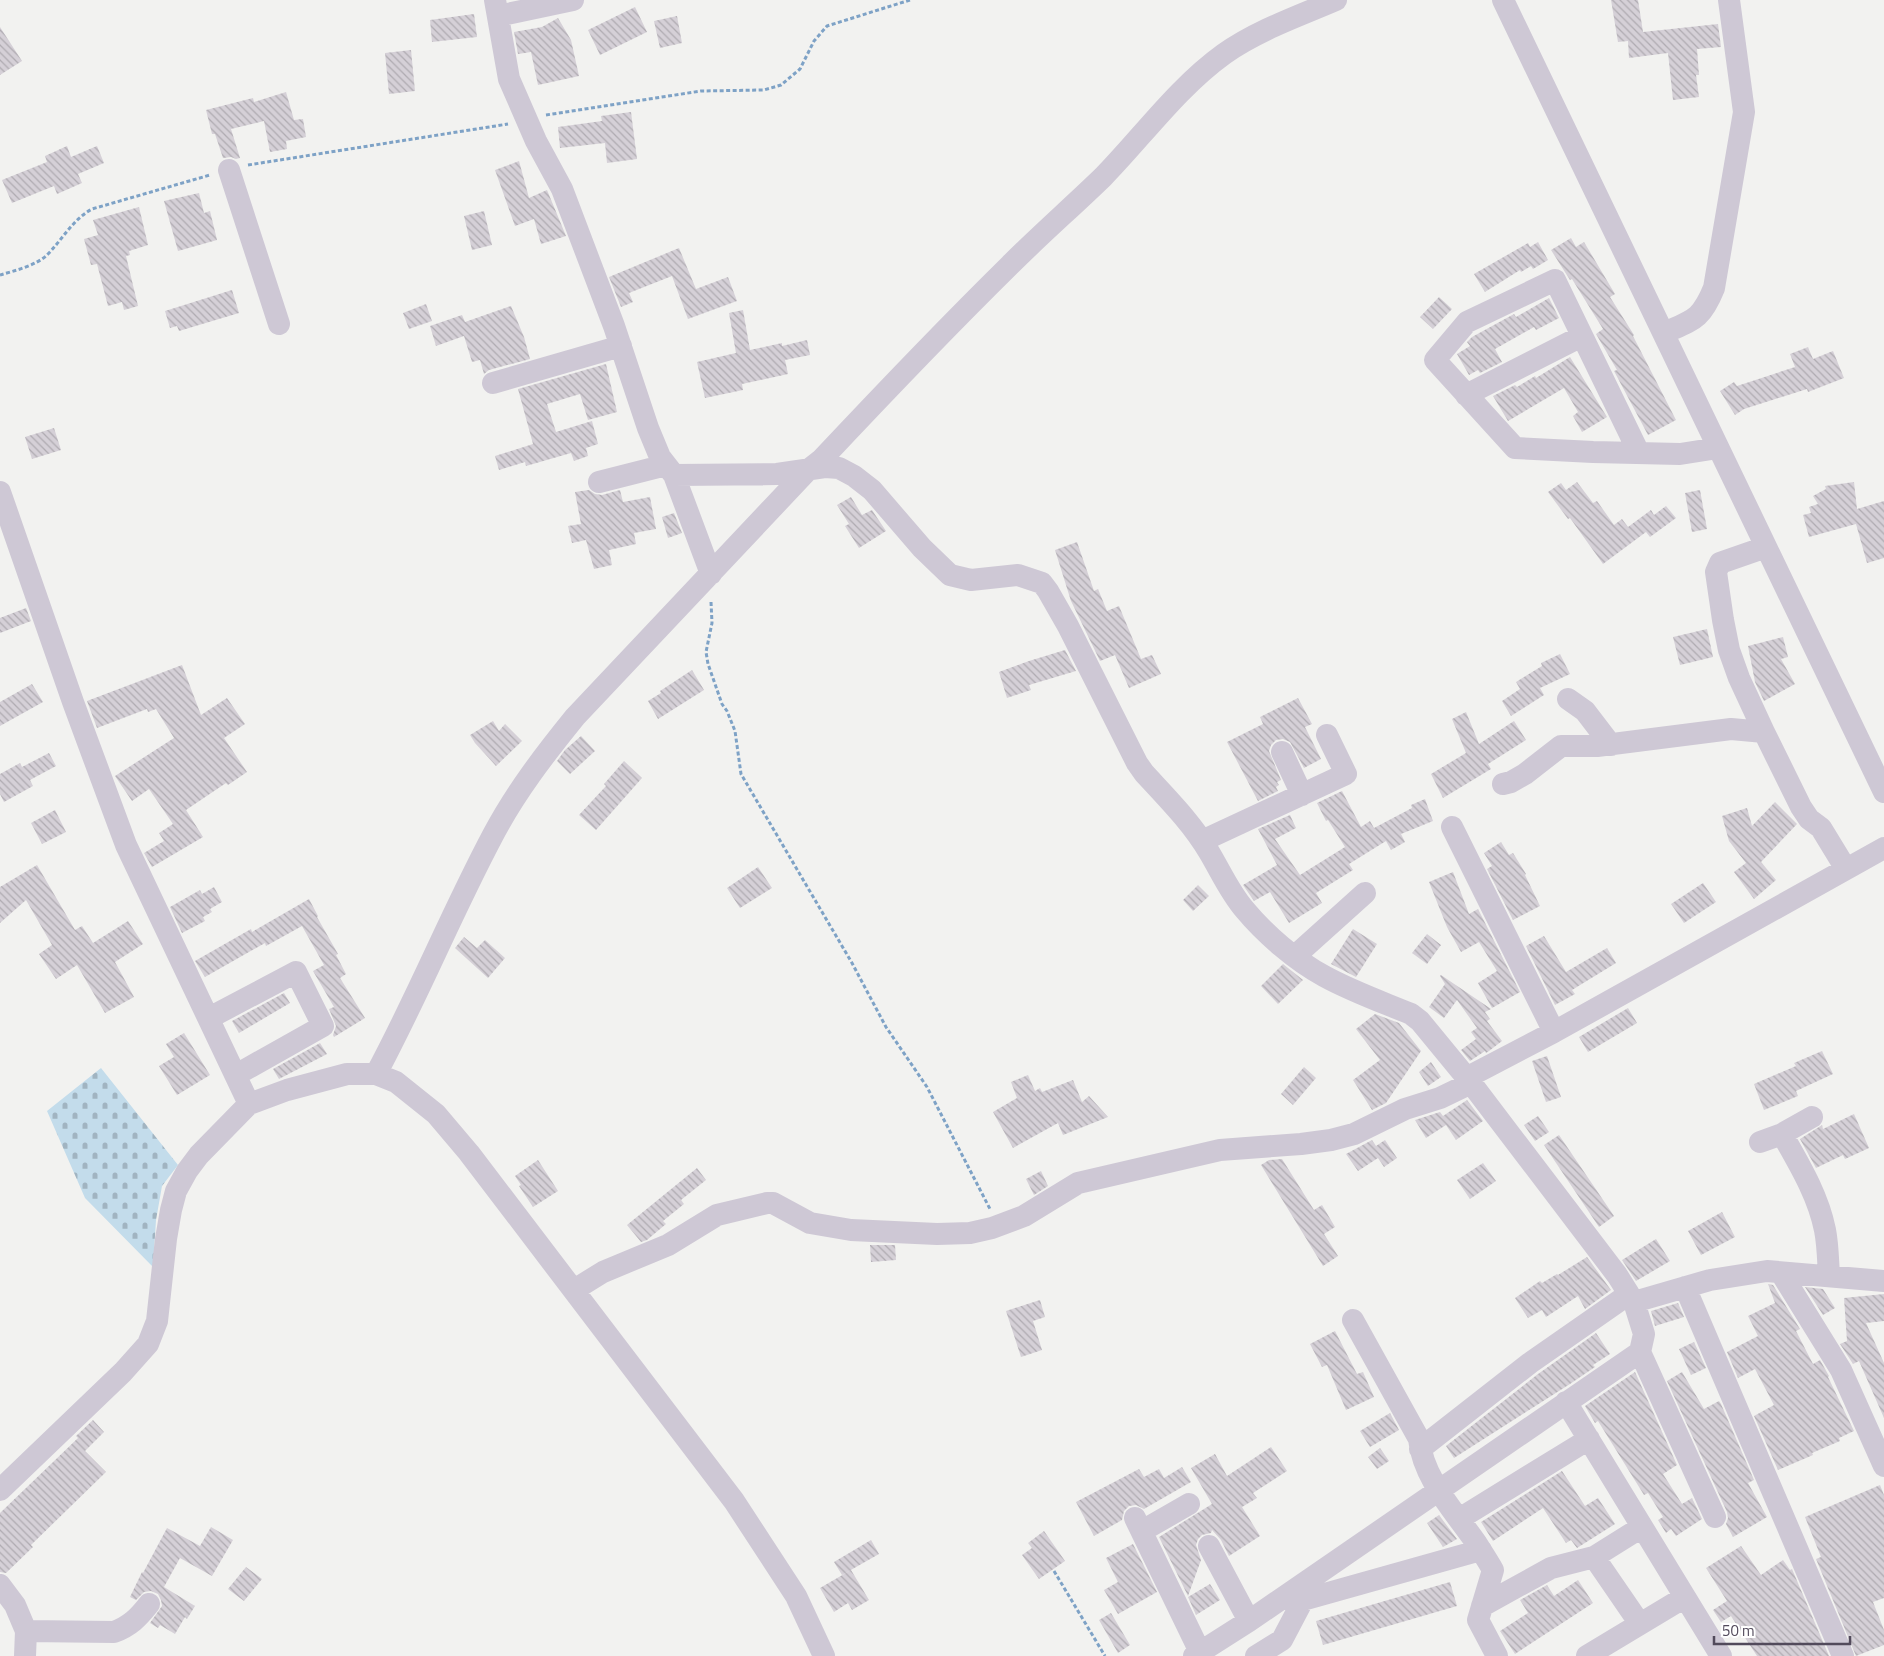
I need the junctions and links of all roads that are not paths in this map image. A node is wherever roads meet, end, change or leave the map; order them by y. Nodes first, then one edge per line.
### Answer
1 (573, 0) edge
2 (1336, 0) edge
3 (1503, 0) edge
4 (1729, 0) edge
5 (496, 8) edge
6 (229, 170) road end
7 (279, 324) dead end
8 (1664, 333) junction
9 (1582, 336) junction
10 (621, 346) junction
11 (493, 383) dead end
12 (1466, 395) junction
13 (1718, 448) junction
14 (1639, 453) junction
15 (671, 470) junction
16 (807, 471) junction
17 (599, 482) dead end
18 (0, 492) edge
19 (1766, 547) junction
20 (706, 579) junction
21 (1568, 699) dead end
22 (1764, 732) junction
23 (1328, 735) dead end
24 (1611, 745) junction
25 (1282, 752) dead end
26 (1504, 784) dead end
27 (1884, 792) edge
28 (1302, 795) junction
29 (1452, 827) dead end
30 (1202, 841) junction
31 (1884, 848) edge
32 (1846, 869) junction
33 (1366, 893) dead end
34 (1295, 956) junction
35 (209, 1018) junction
36 (1554, 1032) junction
37 (376, 1074) junction
38 (236, 1075) junction
39 (1468, 1080) junction
40 (249, 1104) junction
41 (1812, 1117) dead end
42 (1782, 1134) junction
43 (1760, 1142) dead end
44 (1781, 1273) junction
45 (1829, 1276) junction
46 (1884, 1281) edge
47 (1685, 1287) junction
48 (574, 1290) junction
49 (1632, 1298) junction
50 (1353, 1320) dead end
51 (1640, 1352) junction
52 (1566, 1402) junction
53 (1589, 1439) junction
54 (1420, 1449) junction
55 (1884, 1466) edge
56 (0, 1490) edge
57 (1439, 1490) junction
58 (1189, 1504) dead end
59 (1715, 1518) dead end
60 (1459, 1519) junction
61 (1642, 1527) junction
62 (1209, 1546) dead end
63 (1481, 1550) junction
64 (1594, 1557) junction
65 (0, 1585) edge
66 (1685, 1597) junction
67 (1293, 1598) junction
68 (148, 1604) dead end
69 (1482, 1606) junction
70 (1249, 1621) junction
71 (1640, 1624) junction
72 (26, 1631) junction
73 (1197, 1654) edge
74 (25, 1656) edge
75 (824, 1656) edge
76 (1256, 1656) edge
77 (1497, 1656) edge
78 (1588, 1656) edge
79 (1721, 1656) edge
80 (1843, 1656) edge

1 - 5 street
2 - 16 street
3 - 8 street
4 - 8 street
5 - 10 street
6 - 7 street
8 - 13 street
9 - 12 street
9 - 12 street
9 - 14 street
10 - 11 street
10 - 15 street
12 - 14 street
13 - 14 street
13 - 19 street
15 - 16 street
15 - 17 street
15 - 20 street
16 - 20 street
16 - 30 street
18 - 35 street
19 - 22 street
19 - 27 street
20 - 37 street
21 - 24 street
22 - 24 street
22 - 32 street
23 - 28 street
24 - 26 street
25 - 28 street
28 - 30 street
29 - 36 street
30 - 34 street
31 - 32 street
32 - 36 street
33 - 34 street
34 - 39 street
35 - 38 street
35 - 38 street
36 - 39 street
37 - 40 street
37 - 48 street
38 - 40 street
39 - 48 street
39 - 49 street
40 - 56 street
41 - 42 street
42 - 43 street
42 - 45 street
44 - 45 street
44 - 47 street
44 - 55 street
45 - 46 street
47 - 49 street
47 - 80 street
48 - 75 street
49 - 51 street
49 - 54 street
50 - 54 street
51 - 52 street
51 - 59 street
52 - 53 street
52 - 57 street
53 - 60 street
53 - 61 street
54 - 57 street
57 - 60 street
57 - 67 street
58 - 73 street
60 - 63 street
61 - 64 street
61 - 66 street
62 - 70 street
63 - 67 street
63 - 69 street
64 - 69 street
64 - 71 street
65 - 72 street
66 - 71 street
66 - 79 street
67 - 70 street
67 - 76 street
68 - 72 street
69 - 77 street
70 - 73 street
71 - 78 street
72 - 74 street

